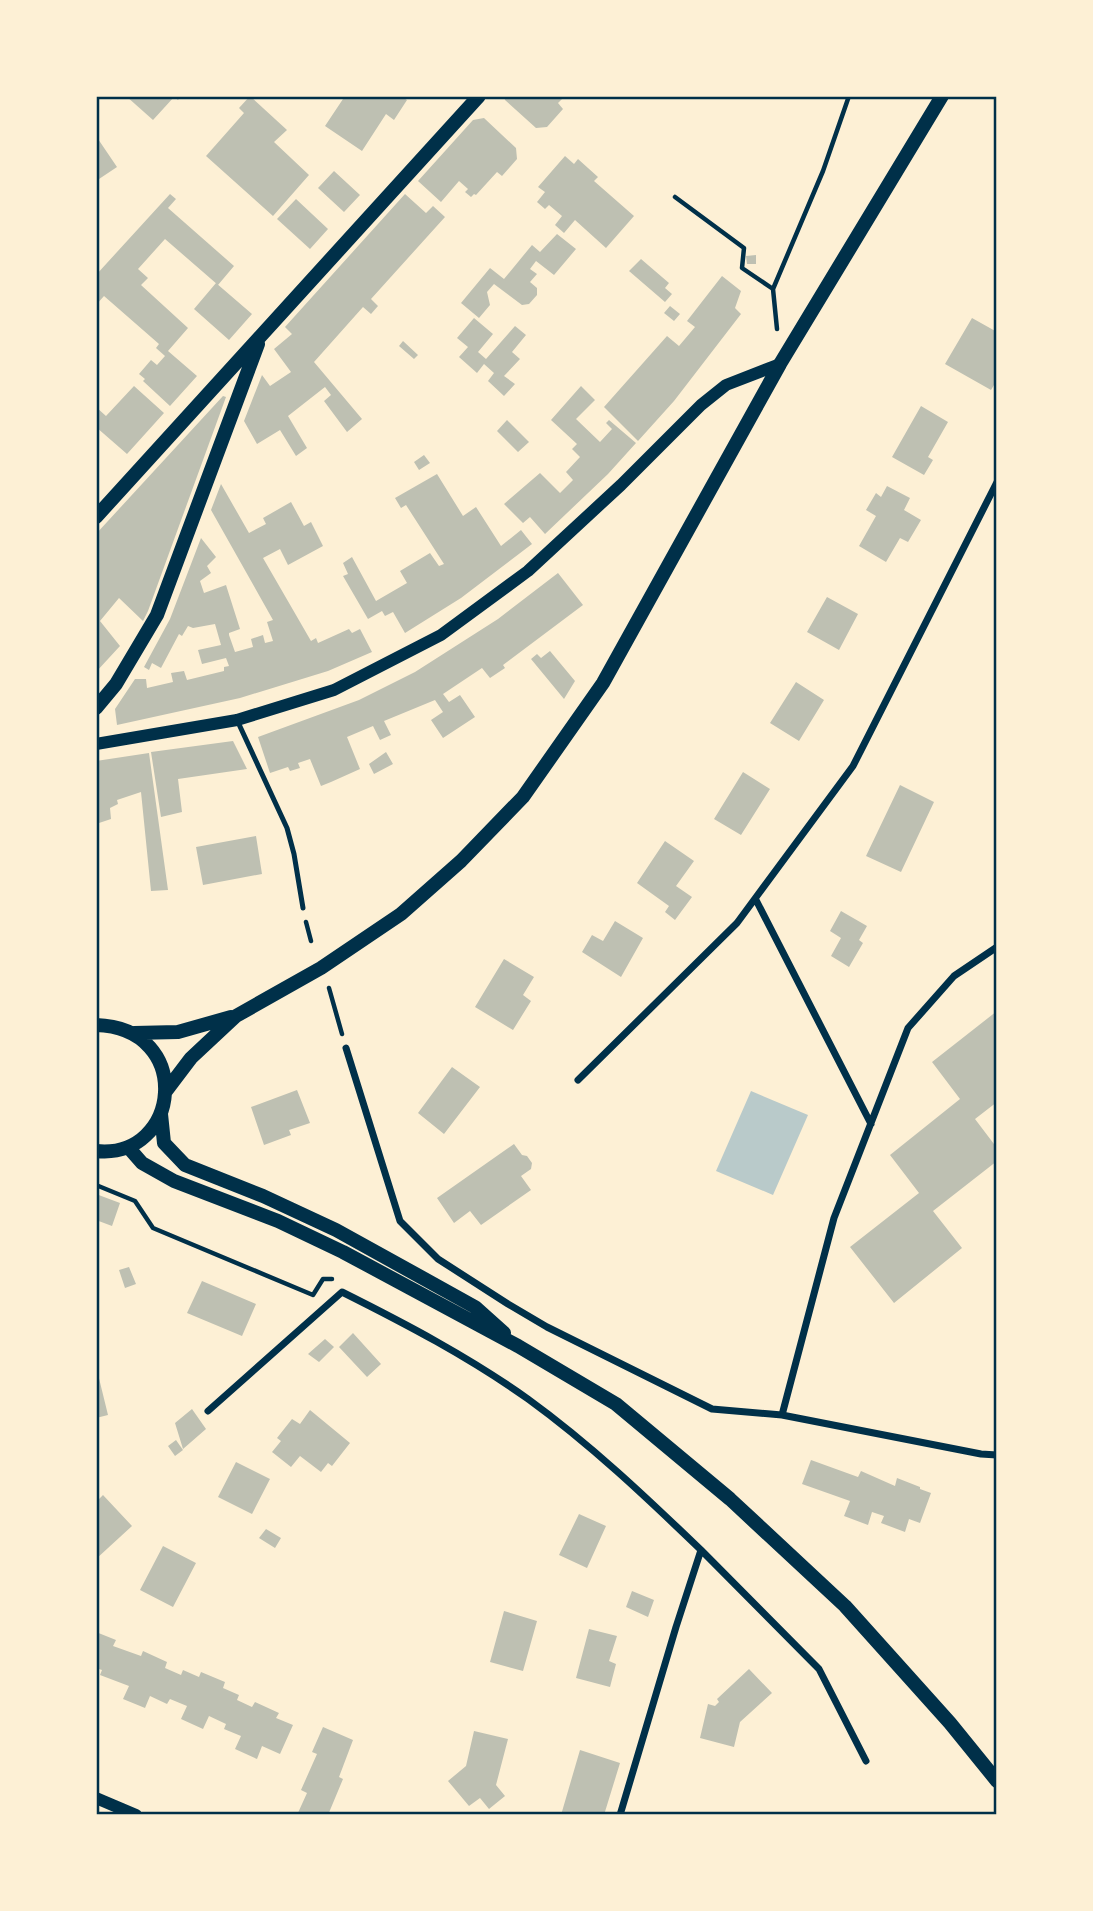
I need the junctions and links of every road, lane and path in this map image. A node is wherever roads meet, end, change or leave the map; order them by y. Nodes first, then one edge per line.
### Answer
1 (479, 96) edge
2 (849, 96) edge
3 (943, 96) edge
4 (675, 197) dead end
5 (261, 336) junction
6 (780, 364) junction
7 (997, 481) edge
8 (96, 517) edge
9 (96, 708) edge
10 (237, 720) junction
11 (96, 744) edge
12 (756, 900) junction
13 (303, 908) dead end
14 (997, 947) edge
15 (329, 988) dead end
16 (236, 1016) junction
17 (96, 1025) edge
18 (134, 1033) junction
19 (346, 1048) joint
20 (578, 1080) dead end
21 (166, 1091) junction
22 (161, 1114) junction
23 (871, 1124) junction
24 (128, 1147) junction
25 (96, 1151) edge
26 (96, 1185) edge
27 (338, 1279) dead end
28 (518, 1346) junction
29 (208, 1411) dead end
30 (782, 1415) junction
31 (997, 1455) edge
32 (701, 1550) junction
33 (866, 1761) dead end
34 (997, 1781) edge
35 (96, 1798) edge
36 (136, 1815) edge
37 (620, 1815) edge

1 - 5 main road
2 - 4 path
3 - 6 main road
5 - 8 main road
5 - 9 main road
6 - 10 street
6 - 16 main road
7 - 12 street
10 - 11 street
10 - 13 lane
12 - 20 street
12 - 23 street
14 - 23 street
15 - 19 path
16 - 18 main road
16 - 21 main road
17 - 18 main road
18 - 21 main road
19 - 30 street
21 - 22 main road
22 - 24 main road
22 - 28 main road
23 - 30 street
24 - 25 main road
24 - 28 main road
26 - 27 path
28 - 34 main road
29 - 32 street
30 - 31 street
32 - 33 street
32 - 37 street
35 - 36 street

